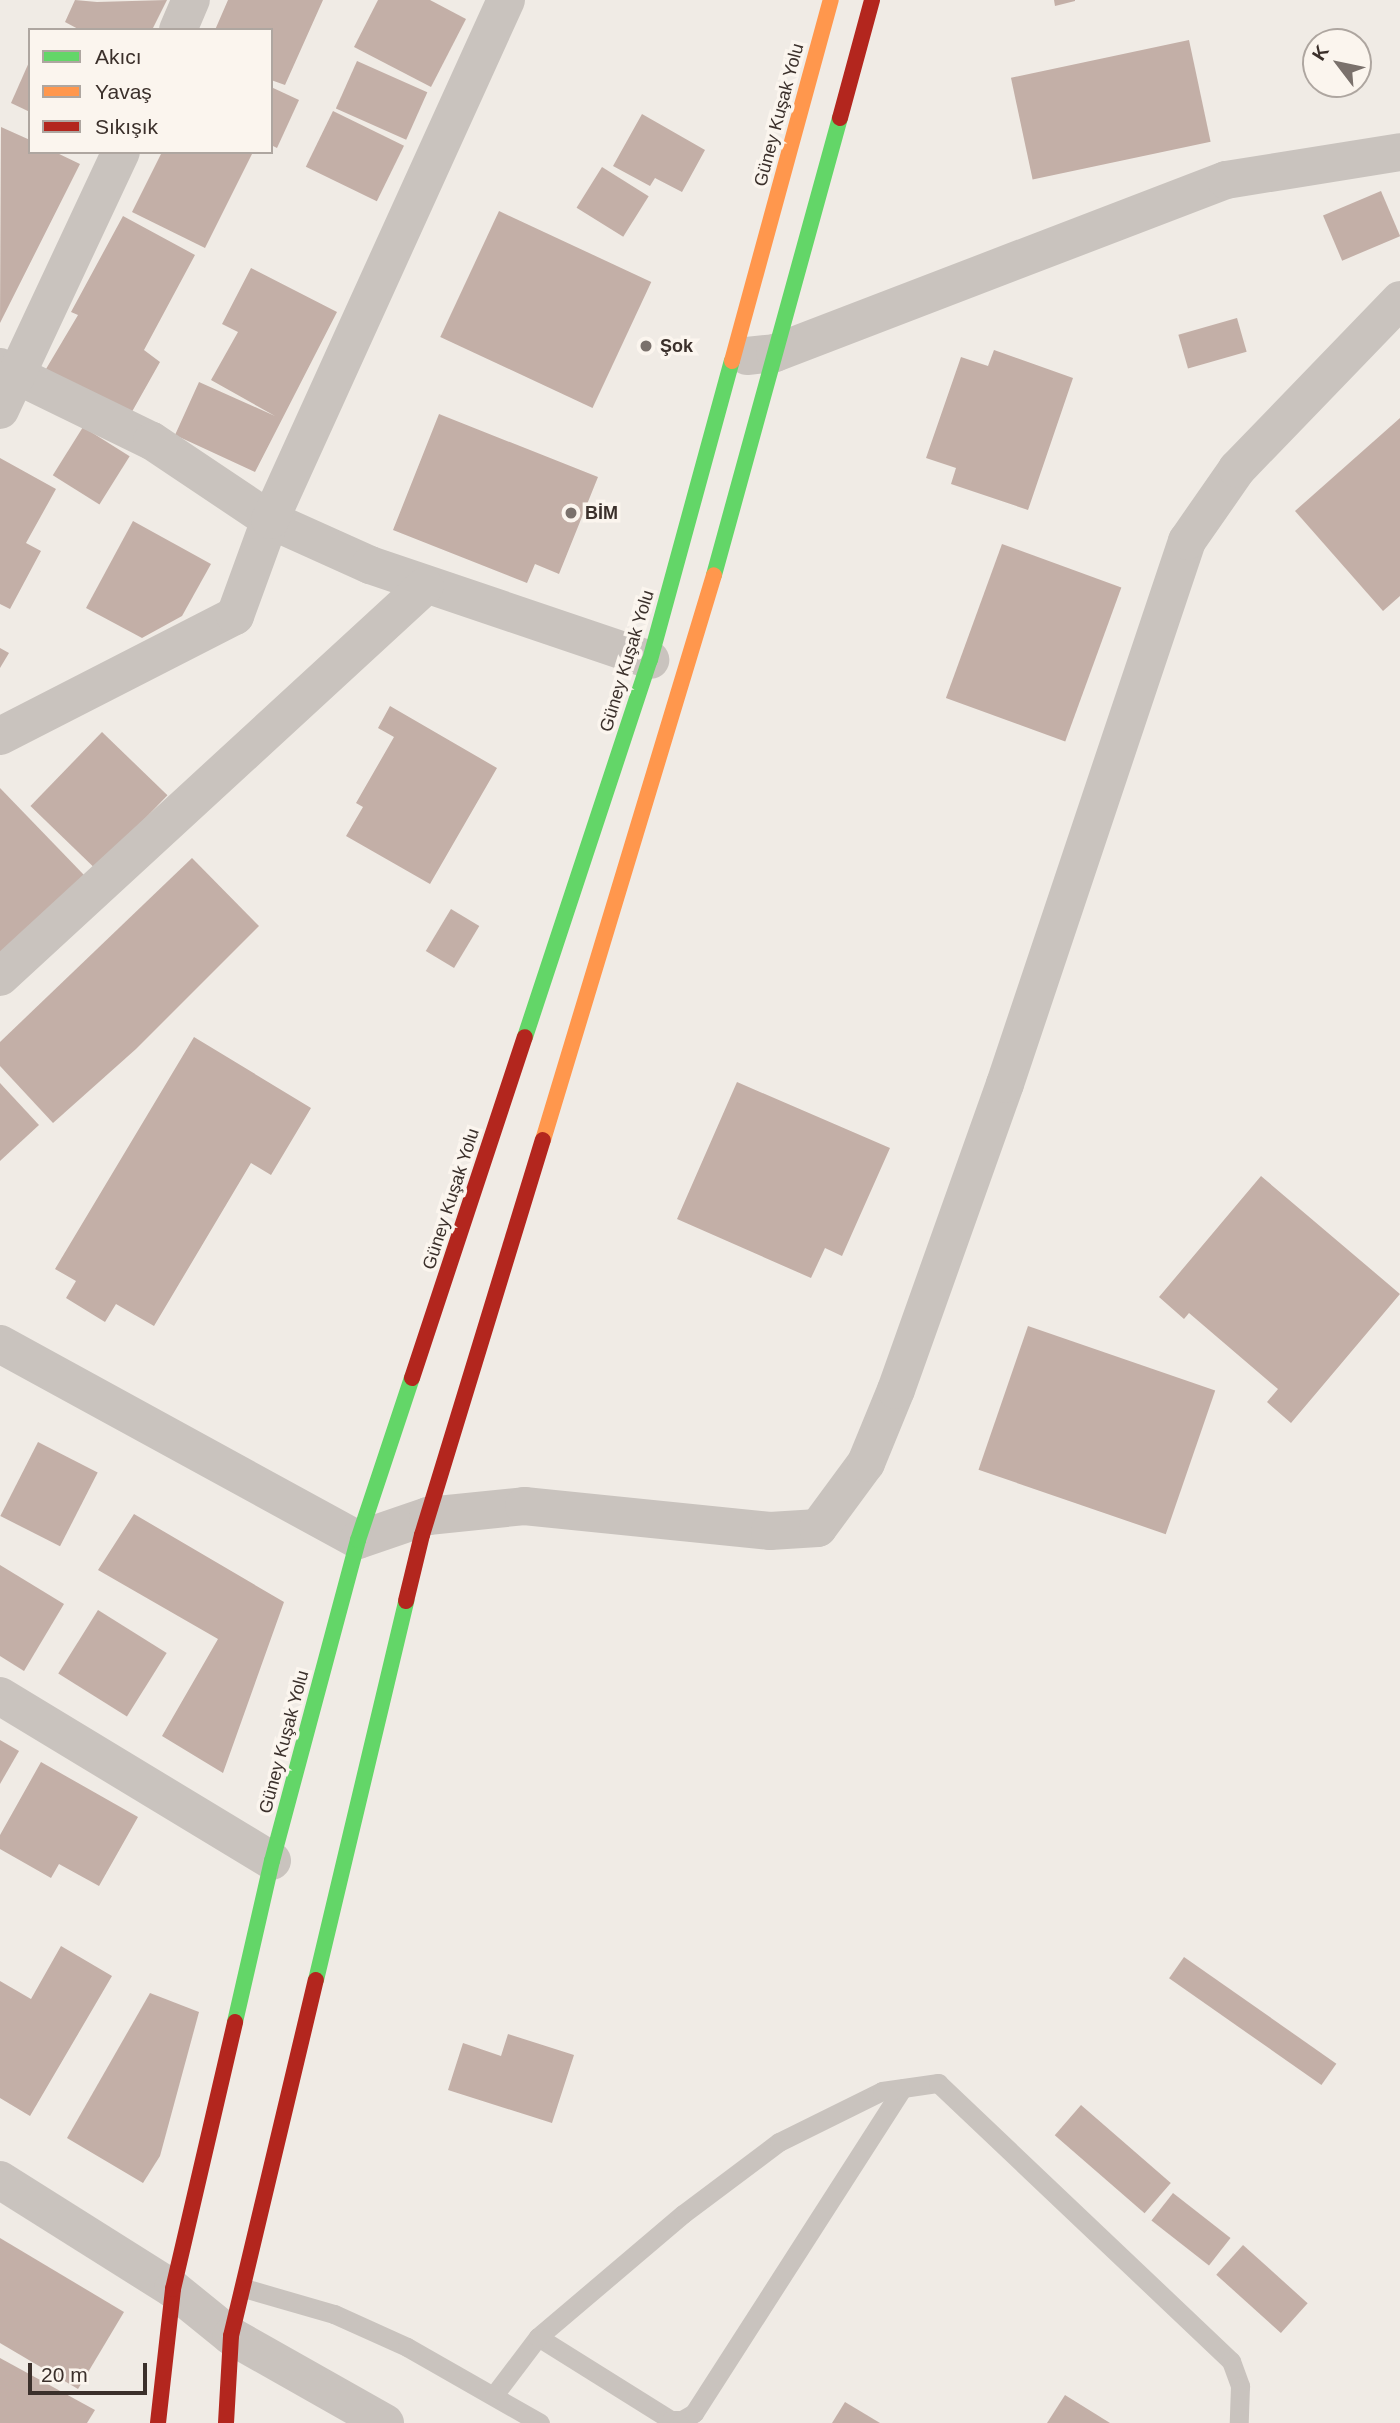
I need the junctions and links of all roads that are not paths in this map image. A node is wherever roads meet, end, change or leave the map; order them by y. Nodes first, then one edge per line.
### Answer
1 (191, 0) edge
2 (506, 0) edge
3 (831, 0) edge
4 (872, 0) edge
5 (179, 28) edge
6 (1400, 152) edge
7 (120, 154) edge
8 (1400, 300) edge
9 (775, 353) junction
10 (733, 358) junction
11 (9, 371) edge
12 (0, 410) edge
13 (270, 520) junction
14 (425, 586) junction
15 (650, 660) junction
16 (0, 736) edge
17 (0, 977) edge
18 (0, 1344) edge
19 (428, 1516) junction
20 (358, 1540) junction
21 (0, 1696) edge
22 (272, 1861) junction
23 (903, 2088) junction
24 (0, 2180) edge
25 (244, 2288) junction
26 (173, 2289) junction
27 (231, 2336) junction
28 (538, 2337) junction
29 (494, 2395) junction
30 (158, 2423) edge
31 (226, 2423) edge
32 (384, 2423) edge
33 (540, 2423) edge
34 (1239, 2423) edge

1 - 5 street
2 - 13 street
3 - 10 main road, Güney Kuşak Yolu
4 - 9 main road
6 - 9 street
7 - 11 street
8 - 19 street
9 - 10 street
9 - 19 main road
10 - 15 main road, Güney Kuşak Yolu
11 - 12 street
11 - 13 street
13 - 14 street
13 - 16 street
14 - 15 street
14 - 17 street
15 - 20 main road, Güney Kuşak Yolu
18 - 20 street
19 - 20 street
19 - 25 main road
20 - 22 main road, Güney Kuşak Yolu
21 - 22 street
22 - 26 main road, Güney Kuşak Yolu
23 - 28 lane
23 - 28 lane
23 - 34 lane
24 - 26 street
25 - 27 main road
25 - 29 lane
26 - 27 street
26 - 30 main road, Güney Kuşak Yolu
27 - 31 main road
27 - 32 street
28 - 29 lane
29 - 33 lane

